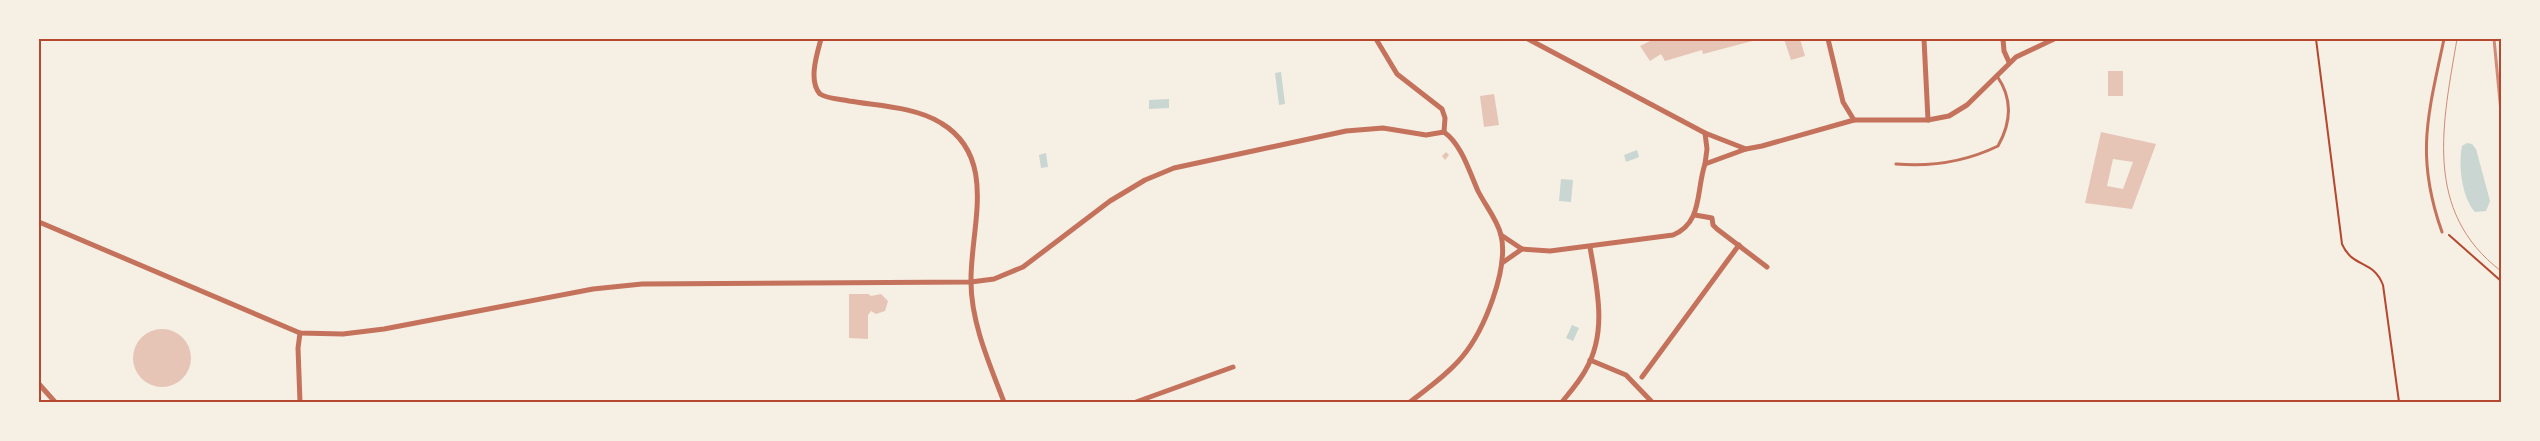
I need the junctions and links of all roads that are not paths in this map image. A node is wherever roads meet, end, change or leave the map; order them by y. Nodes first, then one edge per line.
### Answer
1 (821, 39) edge
2 (1376, 39) edge
3 (1528, 39) edge
4 (1828, 39) edge
5 (1924, 39) edge
6 (2003, 39) edge
7 (2054, 39) edge
8 (2444, 39) edge
9 (2009, 62) junction
10 (1997, 76) junction
11 (1854, 120) junction
12 (1928, 120) junction
13 (1444, 132) junction
14 (1705, 132) junction
15 (1746, 149) junction
16 (1705, 164) junction
17 (1896, 164) dead end
18 (1695, 215) junction
19 (39, 222) edge
20 (2442, 232) road end
21 (1501, 234) junction
22 (1739, 245) junction
23 (1590, 247) junction
24 (1522, 248) junction
25 (1502, 263) junction
26 (1767, 267) dead end
27 (971, 282) junction
28 (300, 333) junction
29 (1590, 360) junction
30 (1233, 367) dead end
31 (1642, 377) dead end
32 (39, 384) edge
33 (55, 402) edge
34 (300, 402) edge
35 (1004, 402) edge
36 (1136, 402) edge
37 (1410, 402) edge
38 (1562, 402) edge
39 (1652, 402) edge

1 - 27 street
2 - 13 street
3 - 14 street
4 - 11 street
5 - 12 street
6 - 9 street
7 - 9 street
8 - 20 lane
9 - 10 street
10 - 12 street
10 - 17 lane
11 - 12 street
11 - 15 street
13 - 21 street
13 - 27 street
14 - 15 street
14 - 16 street
15 - 16 street
16 - 18 street
18 - 22 street
18 - 23 street
19 - 28 street
21 - 24 street
21 - 25 street
22 - 26 street
22 - 31 street
23 - 24 street
23 - 29 street
24 - 25 street
25 - 37 street
27 - 28 street
27 - 35 street
28 - 34 street
29 - 38 street
29 - 39 street
30 - 36 street
32 - 33 street

